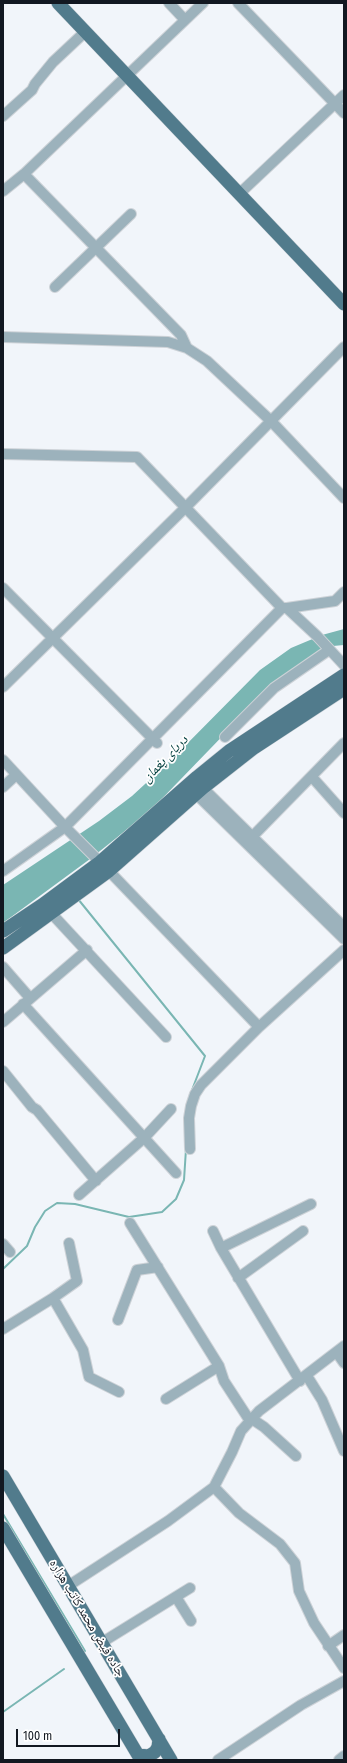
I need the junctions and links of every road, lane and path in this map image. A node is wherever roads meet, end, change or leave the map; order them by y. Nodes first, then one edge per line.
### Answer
1 (58, 3) edge
2 (169, 3) edge
3 (203, 3) edge
4 (238, 3) edge
5 (184, 20) junction
6 (85, 32) junction
7 (126, 76) junction
8 (344, 95) edge
9 (335, 103) junction
10 (344, 113) edge
11 (3, 116) edge
12 (24, 174) junction
13 (3, 191) edge
14 (239, 194) junction
15 (131, 214) dead end
16 (96, 247) junction
17 (55, 287) dead end
18 (344, 304) edge
19 (3, 338) edge
20 (344, 347) edge
21 (187, 348) junction
22 (272, 421) junction
23 (3, 454) edge
24 (344, 498) edge
25 (184, 508) junction
26 (3, 588) edge
27 (344, 592) edge
28 (285, 608) junction
29 (53, 637) junction
30 (329, 650) junction
31 (344, 665) edge
32 (344, 675) edge
33 (3, 687) edge
34 (344, 689) edge
35 (225, 737) dead end
36 (154, 741) junction
37 (344, 744) edge
38 (3, 760) edge
39 (16, 775) junction
40 (312, 777) junction
41 (3, 787) edge
42 (200, 791) junction
43 (344, 813) edge
44 (65, 827) junction
45 (250, 839) junction
46 (104, 866) junction
47 (3, 871) edge
48 (52, 914) junction
49 (344, 927) edge
50 (3, 931) edge
51 (344, 939) edge
52 (3, 948) edge
53 (87, 950) junction
54 (344, 950) edge
55 (3, 967) edge
56 (26, 1001) junction
57 (3, 1022) edge
58 (259, 1027) junction
59 (166, 1037) dead end
60 (3, 1071) edge
61 (171, 1108) dead end
62 (144, 1137) junction
63 (190, 1149) dead end
64 (176, 1173) dead end
65 (96, 1181) junction
66 (79, 1195) dead end
67 (311, 1204) dead end
68 (130, 1223) dead end
69 (213, 1231) dead end
70 (303, 1231) dead end
71 (69, 1243) dead end
72 (3, 1244) edge
73 (220, 1248) junction
74 (10, 1252) dead end
75 (158, 1267) junction
76 (238, 1278) junction
77 (53, 1298) junction
78 (118, 1320) dead end
79 (3, 1329) edge
80 (340, 1350) edge
81 (344, 1363) edge
82 (219, 1366) junction
83 (303, 1379) junction
84 (119, 1392) dead end
85 (166, 1399) dead end
86 (251, 1420) junction
87 (344, 1451) edge
88 (296, 1456) dead end
89 (3, 1476) edge
90 (214, 1487) junction
91 (3, 1528) edge
92 (68, 1586) junction
93 (190, 1588) dead end
94 (176, 1597) junction
95 (191, 1621) dead end
96 (344, 1635) edge
97 (101, 1643) junction
98 (328, 1646) junction
99 (344, 1668) edge
100 (344, 1681) edge
101 (159, 1739) junction
102 (344, 1756) edge
103 (140, 1757) edge
104 (171, 1760) edge
105 (218, 1760) edge
106 (339, 1760) edge

1 - 6 main road
2 - 5 street
3 - 5 street
4 - 9 street
5 - 7 street
6 - 7 main road
6 - 11 street
7 - 12 street
7 - 14 main road
8 - 9 street
9 - 10 street
9 - 14 street
12 - 13 street
12 - 16 street
14 - 18 main road
15 - 16 street
16 - 17 street
16 - 21 street
19 - 21 street
20 - 22 street
21 - 22 street
22 - 24 street
22 - 25 street
23 - 25 street
25 - 28 street
25 - 29 street
26 - 29 street
27 - 28 street
28 - 30 street
28 - 36 street
29 - 33 street
29 - 36 street
30 - 31 street
30 - 35 street
32 - 46 main road
34 - 42 main road
36 - 44 street
37 - 40 street
38 - 39 street
39 - 41 street
39 - 44 street
40 - 43 street
40 - 45 street
42 - 45 street
42 - 46 main road
44 - 46 street
44 - 47 street
45 - 49 street
45 - 51 street
46 - 48 main road
46 - 50 main road
46 - 58 street
48 - 52 main road
48 - 53 street
53 - 56 street
53 - 59 street
54 - 58 street
55 - 56 street
56 - 57 street
56 - 62 street
58 - 63 street
60 - 65 street
61 - 62 street
62 - 64 street
62 - 65 street
65 - 66 street
67 - 73 street
68 - 75 street
69 - 73 street
70 - 76 street
71 - 77 street
72 - 74 street
73 - 76 street
75 - 78 street
75 - 82 street
76 - 83 street
77 - 79 street
77 - 84 street
80 - 81 street
80 - 83 street
82 - 85 street
82 - 86 street
83 - 86 street
83 - 87 street
86 - 88 street
86 - 90 street
89 - 92 main road, جاده فیض محمد کاتب هزاره
90 - 92 street
90 - 98 street
91 - 103 main road
92 - 97 main road, جاده فیض محمد کاتب هزاره
93 - 94 street
94 - 95 street
94 - 97 street
96 - 98 street
97 - 101 main road, جاده فیض محمد کاتب هزاره
98 - 99 street
100 - 105 street
101 - 103 main road
101 - 104 main road, جاده فیض محمد کاتب هزاره
102 - 106 street

